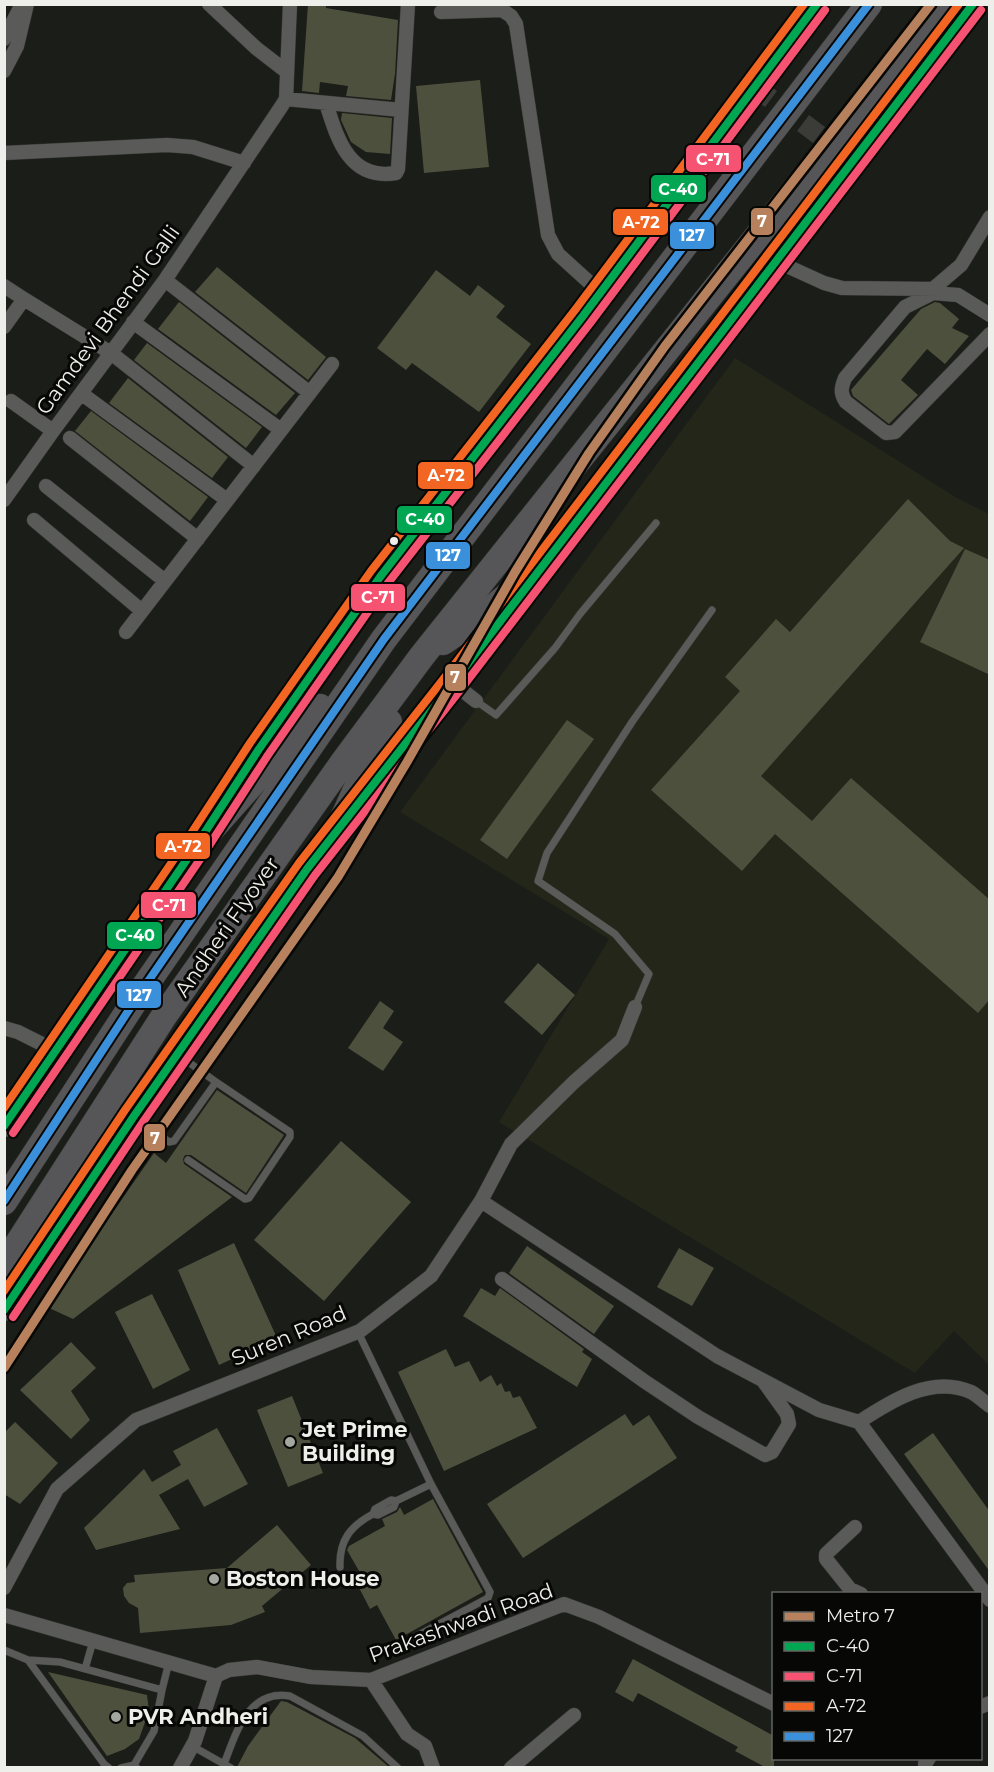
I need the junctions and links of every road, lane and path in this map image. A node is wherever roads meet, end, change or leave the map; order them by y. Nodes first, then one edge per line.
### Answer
1 (208, 4) edge
2 (290, 4) edge
3 (408, 4) edge
4 (817, 4) edge
5 (869, 4) edge
6 (943, 4) edge
7 (973, 4) edge
8 (25, 5) edge
9 (441, 12) dead end
10 (4, 39) edge
11 (5, 67) edge
12 (287, 72) junction
13 (286, 99) junction
14 (326, 103) junction
15 (401, 110) junction
16 (4, 153) edge
17 (244, 163) junction
18 (990, 217) edge
19 (778, 262) junction
20 (165, 280) junction
21 (4, 286) edge
22 (901, 288) junction
23 (934, 288) junction
24 (601, 293) junction
25 (24, 299) junction
26 (990, 304) edge
27 (905, 307) junction
28 (990, 315) edge
29 (133, 322) junction
30 (4, 327) edge
31 (990, 334) edge
32 (111, 353) junction
33 (332, 364) dead end
34 (310, 393) junction
35 (82, 394) junction
36 (11, 401) dead end
37 (281, 430) junction
38 (53, 431) junction
39 (70, 438) dead end
40 (254, 466) junction
41 (46, 486) dead end
42 (4, 500) edge
43 (227, 500) junction
44 (34, 520) dead end
45 (656, 523) dead end
46 (198, 539) junction
47 (543, 566) junction
48 (165, 581) junction
49 (712, 610) dead end
50 (142, 611) junction
51 (126, 632) dead end
52 (384, 639) junction
53 (422, 656) junction
54 (453, 683) junction
55 (476, 701) joint
56 (340, 825) junction
57 (194, 849) junction
58 (635, 1007) joint
59 (4, 1028) edge
60 (56, 1051) junction
61 (177, 1055) junction
62 (216, 1082) junction
63 (134, 1116) junction
64 (4, 1127) edge
65 (188, 1160) dead end
66 (481, 1200) junction
67 (4, 1202) edge
68 (4, 1265) edge
69 (502, 1279) dead end
70 (4, 1311) edge
71 (358, 1332) junction
72 (761, 1378) junction
73 (990, 1406) edge
74 (859, 1422) junction
75 (431, 1484) junction
76 (855, 1527) dead end
77 (340, 1567) dead end
78 (4, 1588) edge
79 (858, 1592) edge
80 (990, 1600) edge
81 (4, 1615) edge
82 (410, 1640) dead end
83 (93, 1641) junction
84 (4, 1650) edge
85 (28, 1660) junction
86 (169, 1662) junction
87 (85, 1669) junction
88 (216, 1676) junction
89 (371, 1680) junction
90 (162, 1690) junction
91 (772, 1703) edge
92 (574, 1715) dead end
93 (192, 1746) junction
94 (135, 1766) edge
95 (228, 1766) edge
96 (109, 1767) edge
97 (121, 1767) edge
98 (180, 1767) edge
99 (398, 1767) edge
100 (433, 1767) edge
101 (511, 1767) edge

1 - 12 street
2 - 12 street
3 - 15 street
4 - 24 street
5 - 52 highway
6 - 53 highway
7 - 19 street
8 - 10 street
8 - 11 street
9 - 24 street
12 - 13 street
13 - 14 street
13 - 17 street, Gamdevi Bhendi Galli
14 - 15 street
14 - 15 street
16 - 17 street
17 - 20 street, Gamdevi Bhendi Galli
18 - 23 street
19 - 22 street
19 - 47 street
20 - 29 street, Gamdevi Bhendi Galli
20 - 34 street
21 - 25 street
22 - 23 street
22 - 27 street
23 - 26 street
24 - 57 street
25 - 30 street
25 - 32 street
27 - 28 street
27 - 31 street
29 - 32 street, Gamdevi Bhendi Galli
29 - 37 street
32 - 35 street, Gamdevi Bhendi Galli
32 - 40 street
33 - 34 street
34 - 37 street
35 - 38 street, Gamdevi Bhendi Galli
35 - 43 street
36 - 38 street
37 - 40 street
38 - 42 street, Gamdevi Bhendi Galli
39 - 46 street
40 - 43 street
41 - 48 street
43 - 46 street
44 - 50 street
45 - 55 lane
46 - 48 street
47 - 53 highway
47 - 54 street
48 - 50 street
49 - 58 lane
50 - 51 street
52 - 57 highway
52 - 67 highway, Andheri Flyover
53 - 56 highway
53 - 68 highway, Andheri Flyover
54 - 55 street
54 - 56 street
56 - 61 street
57 - 60 street
58 - 66 street, Suren Road
59 - 60 street
60 - 64 street
61 - 62 lane
61 - 63 street
62 - 63 lane
62 - 65 lane
63 - 70 street
66 - 71 street, Suren Road
66 - 72 street
69 - 72 street
71 - 75 lane
71 - 78 street, Suren Road
72 - 74 street
73 - 74 street
74 - 80 street
75 - 77 lane
75 - 82 lane
76 - 79 street
81 - 83 street
83 - 86 street
83 - 87 lane
84 - 85 lane
85 - 87 lane
85 - 96 lane
86 - 88 street
86 - 90 lane
87 - 90 lane
88 - 89 street, Prakashwadi Road
88 - 93 street
89 - 91 street, Prakashwadi Road
89 - 100 street
90 - 94 lane
92 - 101 street
93 - 95 lane
93 - 98 street
94 - 97 lane
95 - 99 lane

